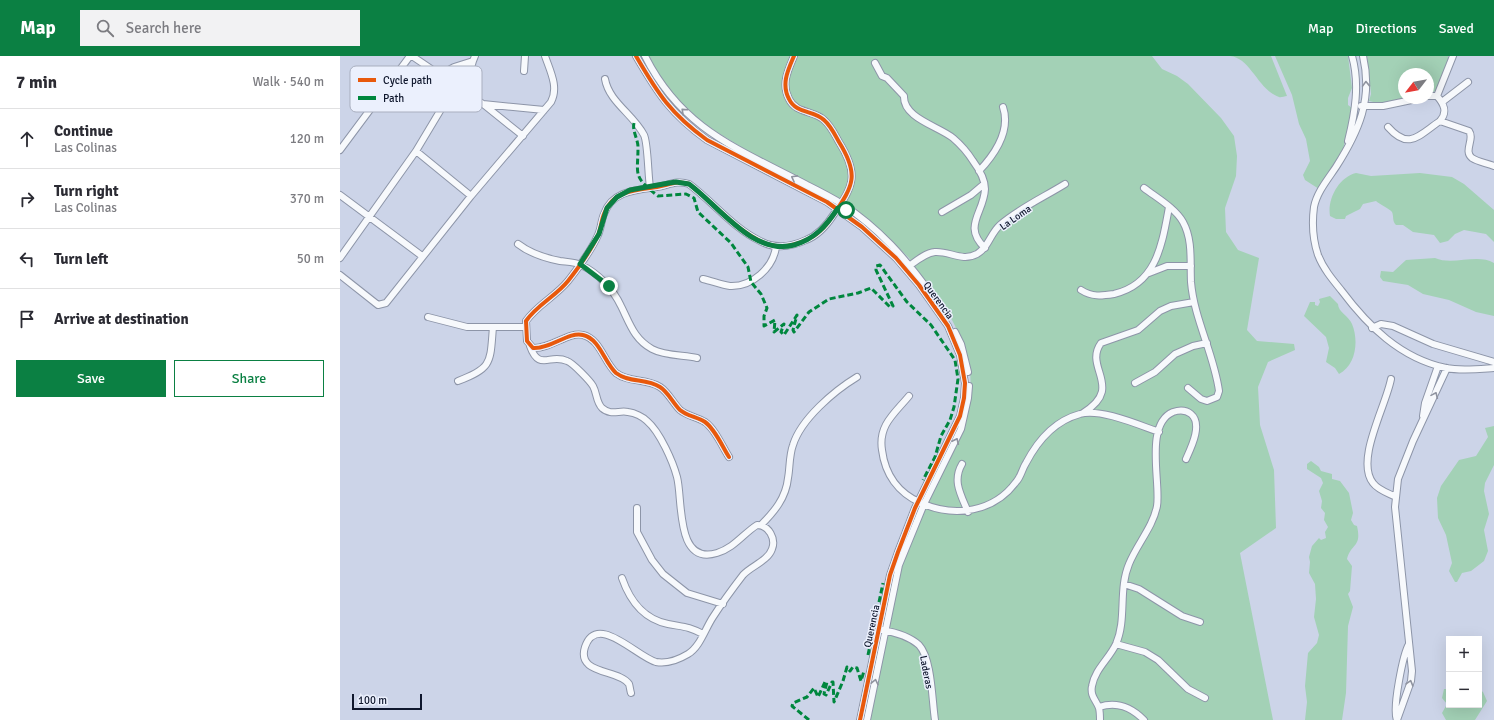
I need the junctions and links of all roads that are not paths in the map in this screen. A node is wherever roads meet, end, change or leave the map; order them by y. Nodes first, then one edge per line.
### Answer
1 (411, 56) edge
2 (525, 56) edge
3 (545, 56) edge
4 (636, 56) edge
5 (645, 56) edge
6 (794, 56) edge
7 (1352, 56) edge
8 (1363, 56) edge
9 (1453, 56) edge
10 (474, 58) edge
11 (875, 63) dead end
12 (403, 66) edge
13 (426, 66) edge
14 (456, 66) edge
15 (524, 71) dead end
16 (605, 79) dead end
17 (1468, 82) dead end
18 (1437, 96) joint
19 (1442, 102) junction
20 (1398, 103) edge
21 (483, 104) joint
22 (1356, 106) junction
23 (1365, 106) junction
24 (1003, 107) dead end
25 (544, 110) junction
26 (369, 112) edge
27 (439, 112) edge
28 (1440, 121) junction
29 (1388, 127) dead end
30 (523, 136) junction
31 (1347, 147) junction
32 (340, 150) edge
33 (416, 151) junction
34 (756, 162) junction
35 (1494, 166) edge
36 (979, 171) junction
37 (984, 184) junction
38 (1065, 184) dead end
39 (650, 187) junction
40 (1144, 188) dead end
41 (340, 195) edge
42 (471, 196) junction
43 (840, 206) junction
44 (1169, 207) junction
45 (942, 212) dead end
46 (369, 217) junction
47 (518, 244) dead end
48 (776, 247) junction
49 (985, 248) junction
50 (422, 256) junction
51 (340, 258) edge
52 (580, 264) junction
53 (1191, 266) junction
54 (908, 267) junction
55 (1149, 273) junction
56 (340, 275) edge
57 (703, 279) dead end
58 (1082, 290) dead end
59 (1194, 302) junction
60 (428, 317) dead end
61 (492, 327) junction
62 (525, 327) junction
63 (1372, 328) junction
64 (1207, 344) junction
65 (530, 346) junction
66 (698, 358) dead end
67 (1494, 362) edge
68 (1438, 366) junction
69 (1447, 368) junction
70 (1494, 368) edge
71 (857, 377) dead end
72 (1391, 379) dead end
73 (458, 381) dead end
74 (1135, 383) dead end
75 (1188, 388) dead end
76 (909, 396) dead end
77 (1082, 414) junction
78 (1423, 421) junction
79 (1159, 432) junction
80 (729, 456) dead end
81 (1186, 460) dead end
82 (962, 464) dead end
83 (1396, 497) junction
84 (921, 503) junction
85 (637, 508) dead end
86 (968, 512) junction
87 (761, 525) junction
88 (622, 578) dead end
89 (1124, 584) junction
90 (723, 604) junction
91 (1200, 622) dead end
92 (878, 629) junction
93 (885, 631) junction
94 (703, 634) junction
95 (1116, 644) junction
96 (1409, 644) junction
97 (631, 693) dead end
98 (1205, 698) dead end
99 (1099, 707) junction
100 (860, 720) edge
101 (867, 720) edge
102 (935, 720) edge
103 (1100, 720) edge
104 (1144, 720) edge
105 (1397, 720) edge

1 - 12 street
1 - 13 street
2 - 15 street
3 - 25 street
4 - 34 street, Querencia
34 -> 5 street, Querencia
6 - 43 street
7 - 22 street
23 -> 8 street
9 - 18 street
10 - 14 street
11 - 36 street
16 - 39 street
17 - 19 street
18 - 19 street
19 - 28 street
20 - 23 street
21 - 25 street
21 - 30 street
22 - 23 street
22 - 31 street
23 - 31 street
24 - 36 street
25 - 30 street
26 - 32 street
27 - 33 street
28 - 29 street
28 - 35 street
30 - 42 street
31 - 63 street
33 - 42 street
33 - 46 street
34 - 43 street, Querencia
36 - 37 street
37 - 45 street
37 - 49 street
38 - 49 street, La Loma
39 - 48 street
39 - 52 street
40 - 44 street
41 - 46 street
42 - 50 street
43 - 48 street
43 - 54 street, Querencia
43 - 54 street, Querencia
44 - 53 street
44 - 55 street
46 - 50 street
46 - 51 street
47 - 52 street
48 - 57 street
49 - 54 street, La Loma
50 - 56 street
52 - 62 street
52 - 66 street
53 - 55 street
53 - 59 street
54 - 84 street, Querencia
55 - 58 street
59 - 64 street
59 - 77 street
60 - 61 street
61 - 62 street
61 - 73 street
62 - 65 street
63 - 67 street
63 - 68 street
64 - 74 street
64 - 75 street
65 - 80 street
65 - 87 street
68 - 69 street
68 - 78 street
69 - 70 street
78 -> 69 street
71 - 87 street
72 - 83 street
76 - 84 street
77 - 79 street
77 - 86 street
78 - 83 street
79 - 81 street
79 - 89 street
82 - 86 street
83 - 96 street
84 - 86 street
84 - 92 street, Querencia
84 - 93 street, Querencia
85 - 90 street
87 - 90 street
88 - 94 street
89 - 91 street
89 - 95 street
90 - 94 street
92 - 93 street, Laderas
92 - 100 street, Querencia
101 -> 93 street, Querencia
93 - 102 street, Laderas
94 - 97 street
95 - 98 street
95 - 99 street
96 - 105 street
105 -> 96 street
99 - 103 street
99 - 104 street

